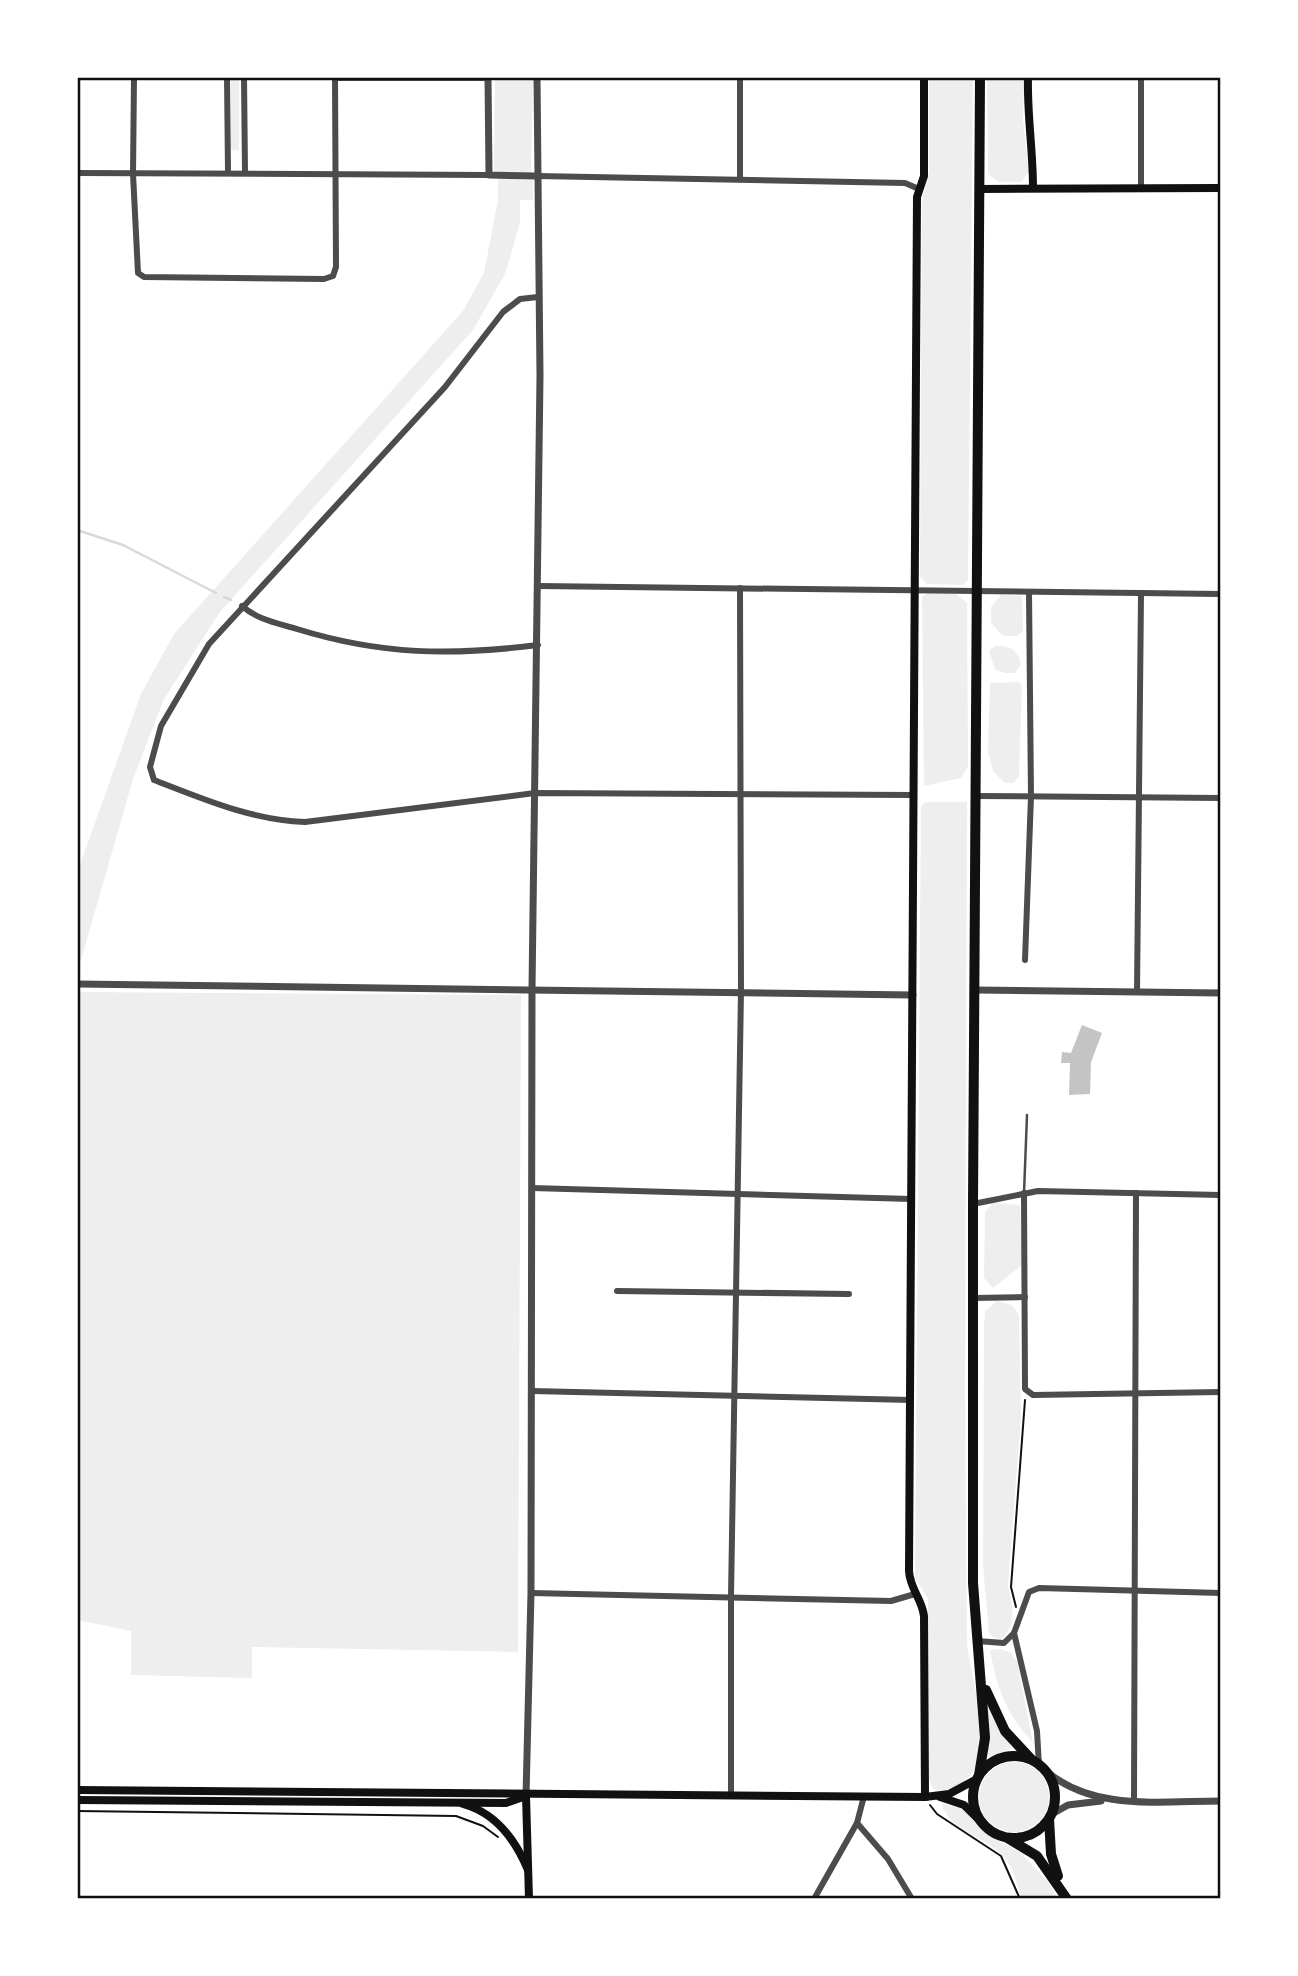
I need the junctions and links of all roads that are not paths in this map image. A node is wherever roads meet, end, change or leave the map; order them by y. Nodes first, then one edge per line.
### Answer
1 (134, 77) edge
2 (227, 77) edge
3 (244, 77) edge
4 (335, 77) edge
5 (537, 77) edge
6 (740, 77) edge
7 (924, 77) edge
8 (980, 77) edge
9 (1028, 77) edge
10 (1141, 77) edge
11 (488, 78) edge
12 (228, 172) junction
13 (77, 173) edge
14 (245, 173) junction
15 (133, 174) junction
16 (334, 174) junction
17 (489, 175) junction
18 (537, 176) junction
19 (740, 179) junction
20 (1034, 188) junction
21 (1221, 188) edge
22 (919, 189) junction
23 (979, 189) junction
24 (1141, 189) junction
25 (538, 296) junction
26 (538, 586) junction
27 (740, 588) junction
28 (914, 590) junction
29 (977, 590) junction
30 (1029, 593) junction
31 (1141, 594) junction
32 (1221, 594) edge
33 (242, 606) junction
34 (538, 645) junction
35 (535, 793) junction
36 (739, 794) junction
37 (914, 795) junction
38 (974, 796) junction
39 (1031, 796) junction
40 (1141, 797) junction
41 (1221, 798) edge
42 (1026, 960) dead end
43 (77, 984) edge
44 (532, 989) junction
45 (975, 990) junction
46 (741, 991) junction
47 (1137, 992) junction
48 (1221, 993) edge
49 (913, 995) junction
50 (1027, 1115) dead end
51 (533, 1188) junction
52 (738, 1193) junction
53 (1024, 1193) junction
54 (1136, 1193) junction
55 (1221, 1195) edge
56 (911, 1199) junction
57 (972, 1204) junction
58 (617, 1291) dead end
59 (737, 1292) junction
60 (849, 1294) dead end
61 (973, 1297) junction
62 (1024, 1297) junction
63 (532, 1391) junction
64 (1136, 1392) junction
65 (1221, 1392) edge
66 (736, 1395) junction
67 (911, 1400) junction
68 (1136, 1590) junction
69 (531, 1593) junction
70 (1221, 1593) edge
71 (915, 1594) junction
72 (731, 1596) junction
73 (1014, 1633) junction
74 (977, 1641) junction
75 (980, 1672) junction
76 (1039, 1766) junction
77 (978, 1777) junction
78 (77, 1790) edge
79 (731, 1795) junction
80 (526, 1796) junction
81 (864, 1796) junction
82 (929, 1797) junction
83 (77, 1800) edge
84 (1112, 1800) junction
85 (1134, 1801) junction
86 (1221, 1801) edge
87 (454, 1802) junction
88 (1050, 1816) junction
89 (857, 1823) junction
90 (983, 1824) junction
91 (1002, 1836) junction
92 (528, 1870) junction
93 (1066, 1896) edge
94 (529, 1899) edge
95 (814, 1899) edge
96 (912, 1899) edge

1 - 15 street
2 - 12 street
3 - 14 street
4 - 11 street
4 - 16 street
5 - 18 street
6 - 19 street
7 - 22 main road
8 - 23 highway
9 - 20 main road
10 - 24 street
11 - 17 street
12 - 14 street
12 - 15 street
13 - 15 street
14 - 16 street
15 - 16 street
16 - 17 street
17 - 18 street
18 - 19 street
18 - 25 street
19 - 22 street
20 - 23 main road
20 - 24 main road
21 - 24 main road
22 - 28 main road
23 - 29 highway
25 - 26 street
25 - 33 street
26 - 27 street
26 - 34 street
27 - 28 street
27 - 36 street
28 - 29 street
28 - 37 main road
29 - 30 street
29 - 38 highway
30 - 31 street
30 - 39 street
31 - 32 street
31 - 40 street
33 - 34 street
33 - 35 street
34 - 35 street
35 - 36 street
35 - 44 street
36 - 37 street
36 - 46 street
37 - 49 main road
38 - 39 street
38 - 45 highway
39 - 40 street
39 - 42 street
40 - 41 street
40 - 47 street
43 - 44 street
44 - 46 street
44 - 51 street
45 - 47 street
45 - 57 highway
46 - 49 street
46 - 52 street
47 - 48 street
49 - 56 main road
50 - 53 lane
51 - 52 street
51 - 63 street
52 - 56 street
52 - 59 street
53 - 54 street
53 - 57 street
53 - 62 street
54 - 55 street
54 - 64 street
56 - 67 main road
57 - 61 highway
58 - 59 street
59 - 60 street
59 - 66 street
61 - 62 street
61 - 74 highway
62 - 64 street
63 - 66 street
63 - 69 street
64 - 65 street
64 - 68 street
66 - 67 street
66 - 72 street
67 - 71 main road
68 - 70 street
68 - 73 street
68 - 85 street
69 - 72 street
69 - 80 street
71 - 72 street
71 - 82 main road
72 - 79 street
73 - 74 street
73 - 76 street
74 - 75 highway
75 - 76 highway
75 - 77 highway
76 - 77 highway
76 - 84 street
76 - 88 highway
77 - 82 main road
77 - 90 highway
78 - 80 main road
79 - 80 main road
79 - 81 main road
80 - 87 main road
80 - 92 main road
81 - 82 main road
81 - 89 street
82 - 90 main road
83 - 87 main road
84 - 85 street
84 - 88 street
85 - 86 street
87 - 92 main road
88 - 91 highway
88 - 93 highway
89 - 95 street
89 - 96 street
90 - 91 highway
91 - 93 highway
92 - 94 main road

